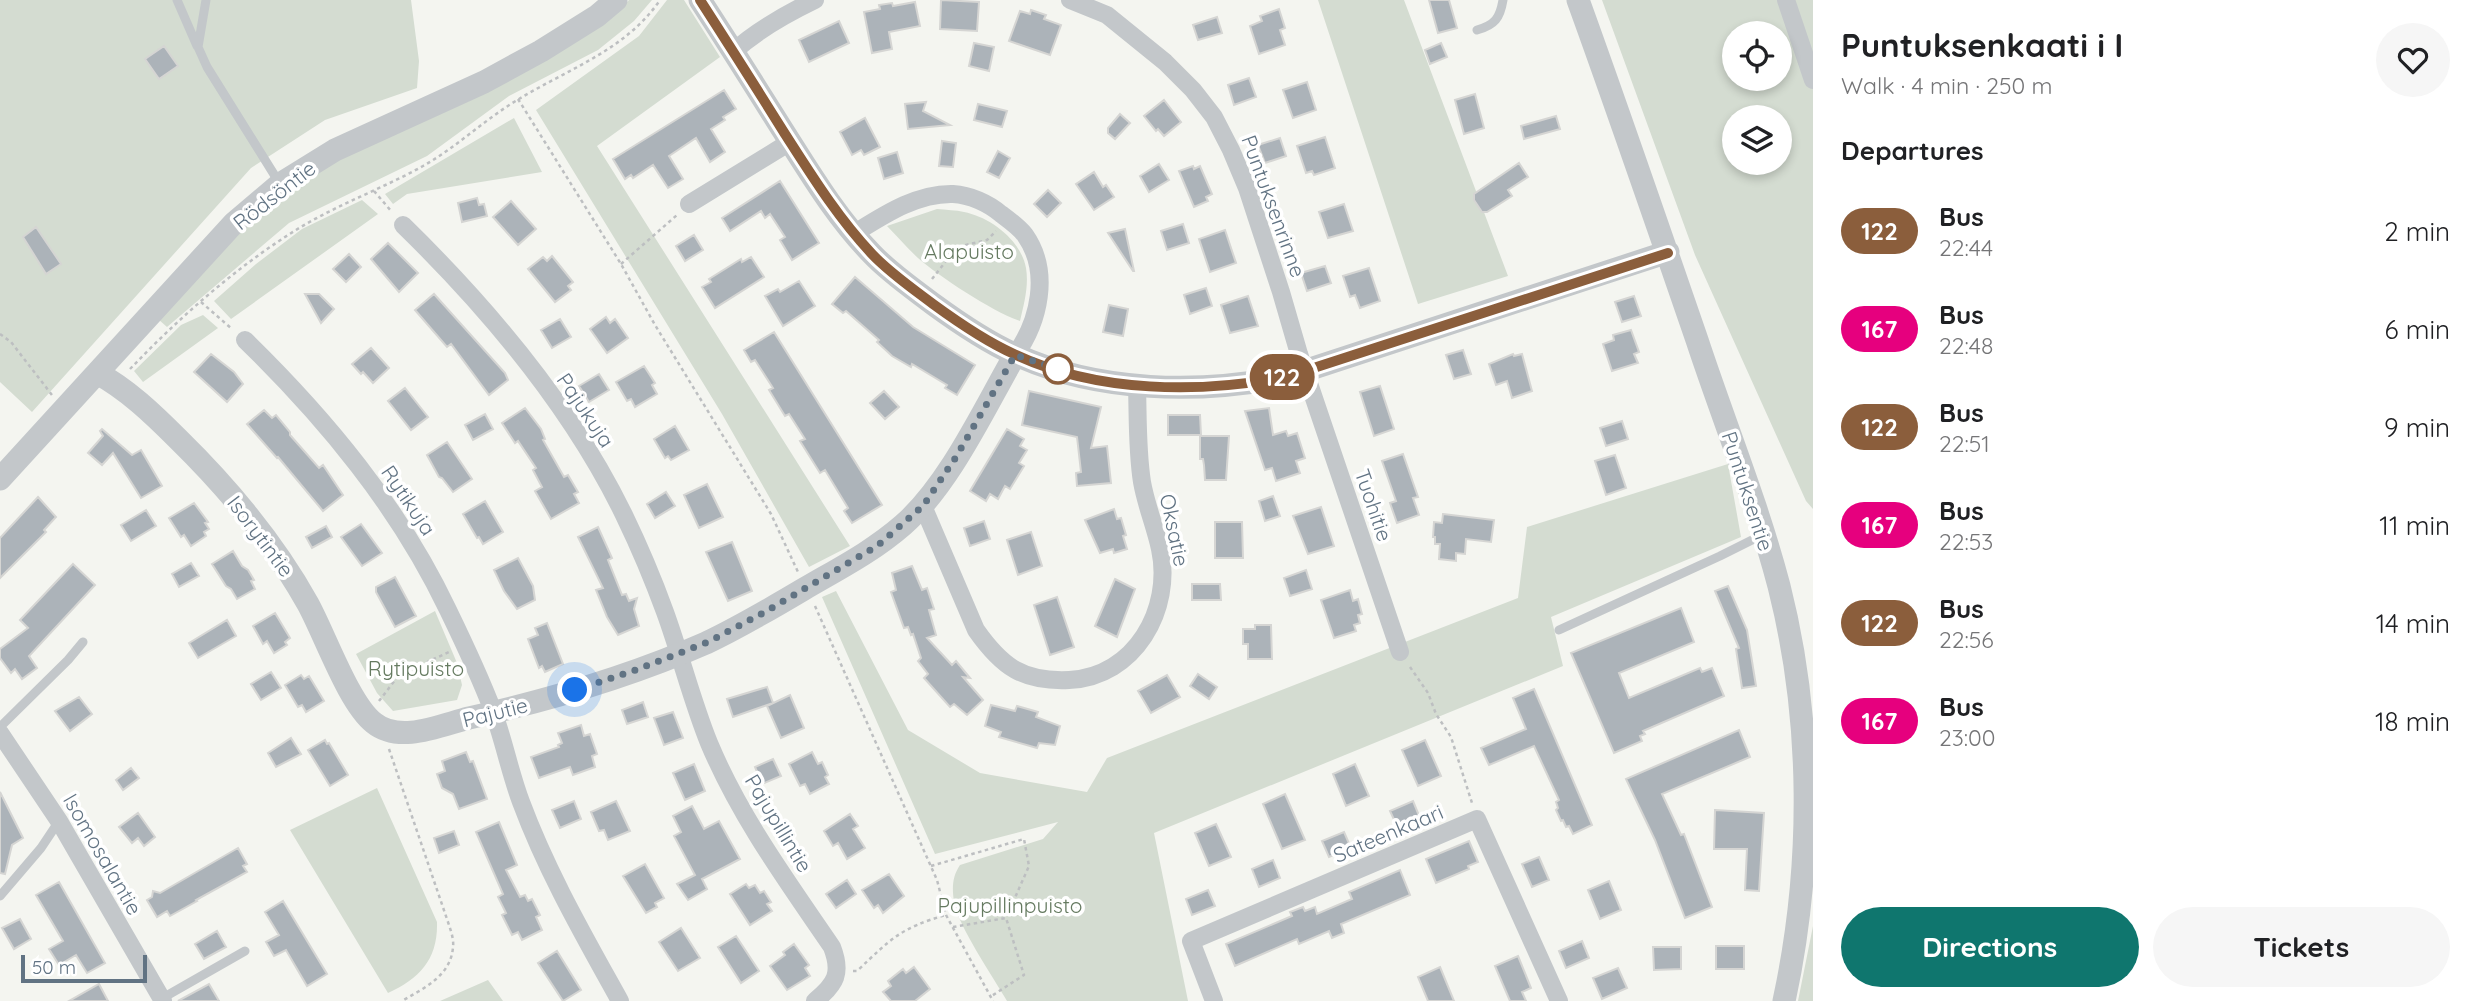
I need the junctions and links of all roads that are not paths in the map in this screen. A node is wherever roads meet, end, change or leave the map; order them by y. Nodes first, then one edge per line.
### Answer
1 (177, 0) edge
2 (206, 0) edge
3 (616, 0) edge
4 (700, 0) edge
5 (815, 0) edge
6 (1070, 0) edge
7 (1503, 0) edge
8 (1578, 0) edge
9 (1786, 0) edge
10 (1111, 7) edge
11 (1477, 30) dead end
12 (198, 47) junction
13 (733, 52) junction
14 (1813, 80) edge
15 (790, 142) junction
16 (280, 184) junction
17 (689, 205) road end
18 (403, 225) road end
19 (855, 233) junction
20 (1668, 253) junction
21 (246, 340) road end
22 (1015, 355) junction
23 (1305, 372) junction
24 (106, 378) junction
25 (1137, 386) junction
26 (0, 479) edge
27 (923, 506) junction
28 (1763, 534) junction
29 (1559, 630) dead end
30 (83, 642) dead end
31 (1400, 652) road end
32 (678, 654) junction
33 (493, 713) junction
34 (0, 727) edge
35 (387, 730) joint
36 (0, 733) edge
37 (1809, 736) edge
38 (59, 821) junction
39 (0, 896) edge
40 (244, 951) dead end
41 (162, 1000) edge
42 (620, 1001) edge
43 (815, 1001) edge
44 (1214, 1001) edge
45 (1559, 1001) edge
46 (1784, 1001) edge

1 - 12 lane
2 - 12 lane
3 - 16 street, Rödsöntie
4 - 13 street
5 - 13 street
6 - 10 street, Puntuksenrinne
7 - 11 lane
8 - 20 street, Puntuksentie
9 - 14 street
10 - 23 street, Puntuksenrinne
12 - 16 lane
13 - 15 street
15 - 17 street
15 - 19 street
16 - 24 street, Rödsöntie
18 - 32 street, Pajukuja
19 - 22 street
19 - 22 street
20 - 23 street
20 - 28 street, Puntuksentie
21 - 33 street, Rytikuja
22 - 25 street
22 - 27 street, Pajutie
23 - 25 street
23 - 31 street, Tuohitie
24 - 26 street, Rödsöntie
24 - 35 street, Isorytintie
25 - 27 street, Oksatie
27 - 32 street, Pajutie
28 - 29 lane
28 - 37 street, Puntuksentie
30 - 34 lane
32 - 33 street, Pajutie
32 - 43 street, Pajupillintie
33 - 35 street, Pajutie
33 - 42 street
36 - 38 street, Isomosalantie
37 - 46 street, Puntuksentie
38 - 39 lane
38 - 41 street, Isomosalantie
40 - 41 lane
44 - 45 street, Sateenkaari

